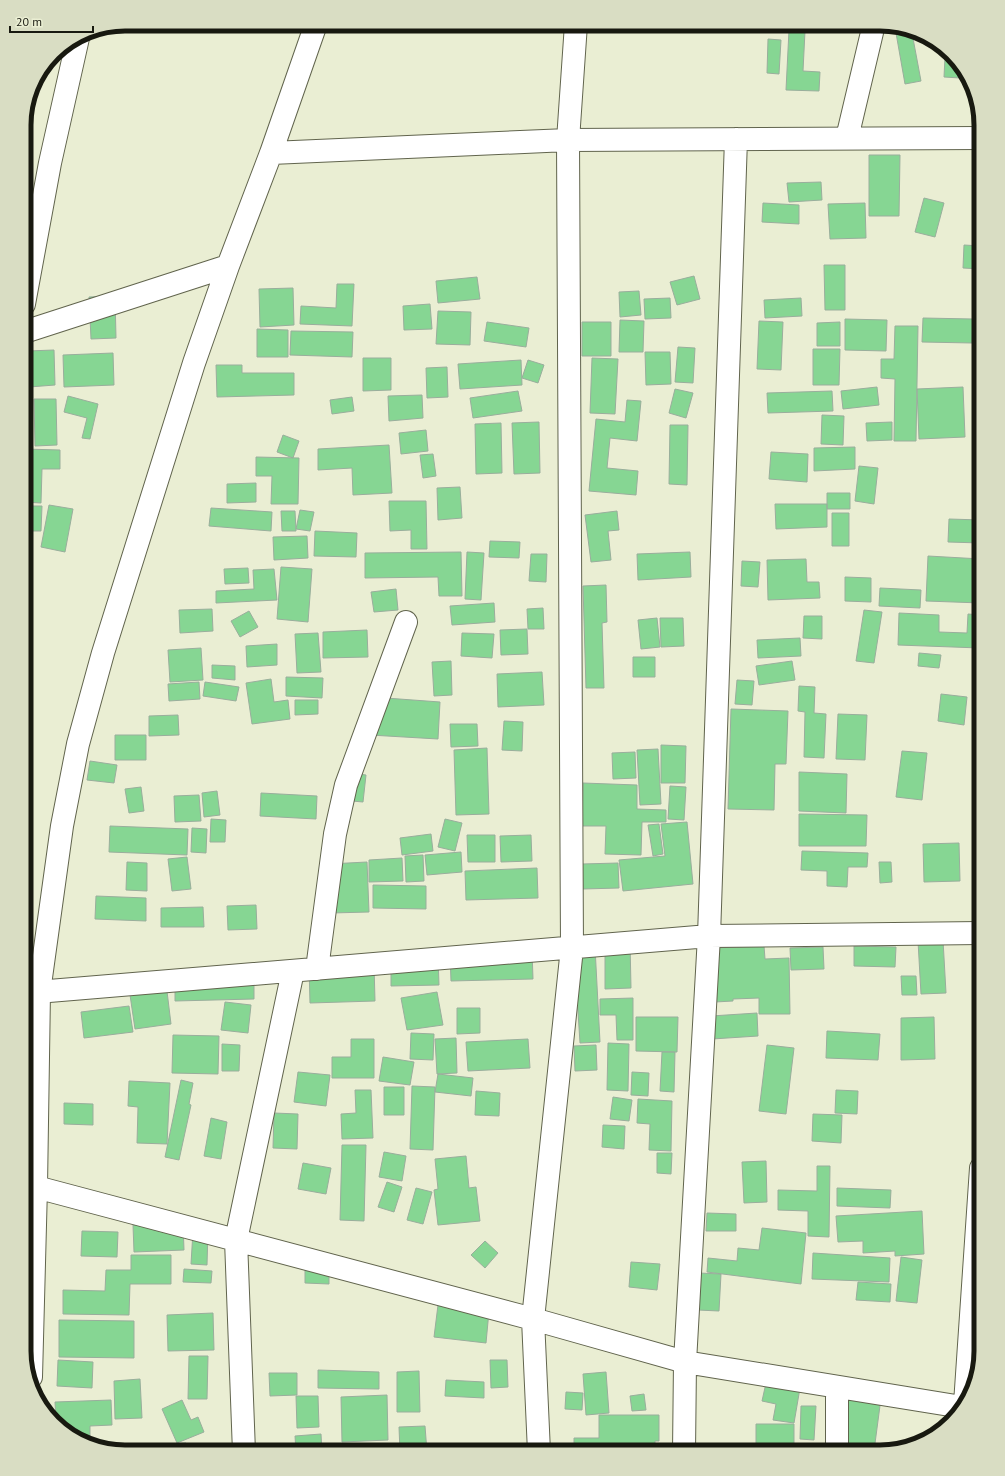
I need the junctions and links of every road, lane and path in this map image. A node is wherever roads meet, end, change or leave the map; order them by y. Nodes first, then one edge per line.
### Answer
1 (314, 31) edge
2 (576, 31) edge
3 (872, 31) edge
4 (76, 45) edge
5 (847, 138) junction
6 (974, 138) edge
7 (736, 139) junction
8 (568, 140) junction
9 (271, 153) junction
10 (31, 266) edge
11 (228, 266) junction
12 (31, 330) edge
13 (406, 622) dead end
14 (974, 933) edge
15 (709, 936) junction
16 (572, 948) junction
17 (317, 969) junction
18 (293, 971) junction
19 (32, 993) edge
20 (36, 1187) junction
21 (236, 1240) junction
22 (974, 1271) edge
23 (533, 1319) junction
24 (32, 1357) edge
25 (685, 1362) junction
26 (837, 1387) junction
27 (966, 1389) edge
28 (956, 1406) edge
29 (244, 1445) edge
30 (539, 1445) edge
31 (684, 1445) edge
32 (837, 1445) edge

1 - 9 street
2 - 8 street
3 - 5 street
4 - 10 street
5 - 6 street
5 - 7 street
7 - 8 street
7 - 15 street
8 - 9 street
8 - 16 street
9 - 11 street
11 - 12 street
11 - 19 street
13 - 17 street
14 - 15 street
15 - 16 street
15 - 25 street
16 - 17 street
16 - 23 street
17 - 18 street
18 - 19 street
18 - 21 street
19 - 20 street
20 - 21 street
20 - 24 street
21 - 23 street
21 - 29 street
22 - 27 street
23 - 25 street
23 - 30 street
25 - 26 street
25 - 31 street
26 - 28 street
26 - 32 street

